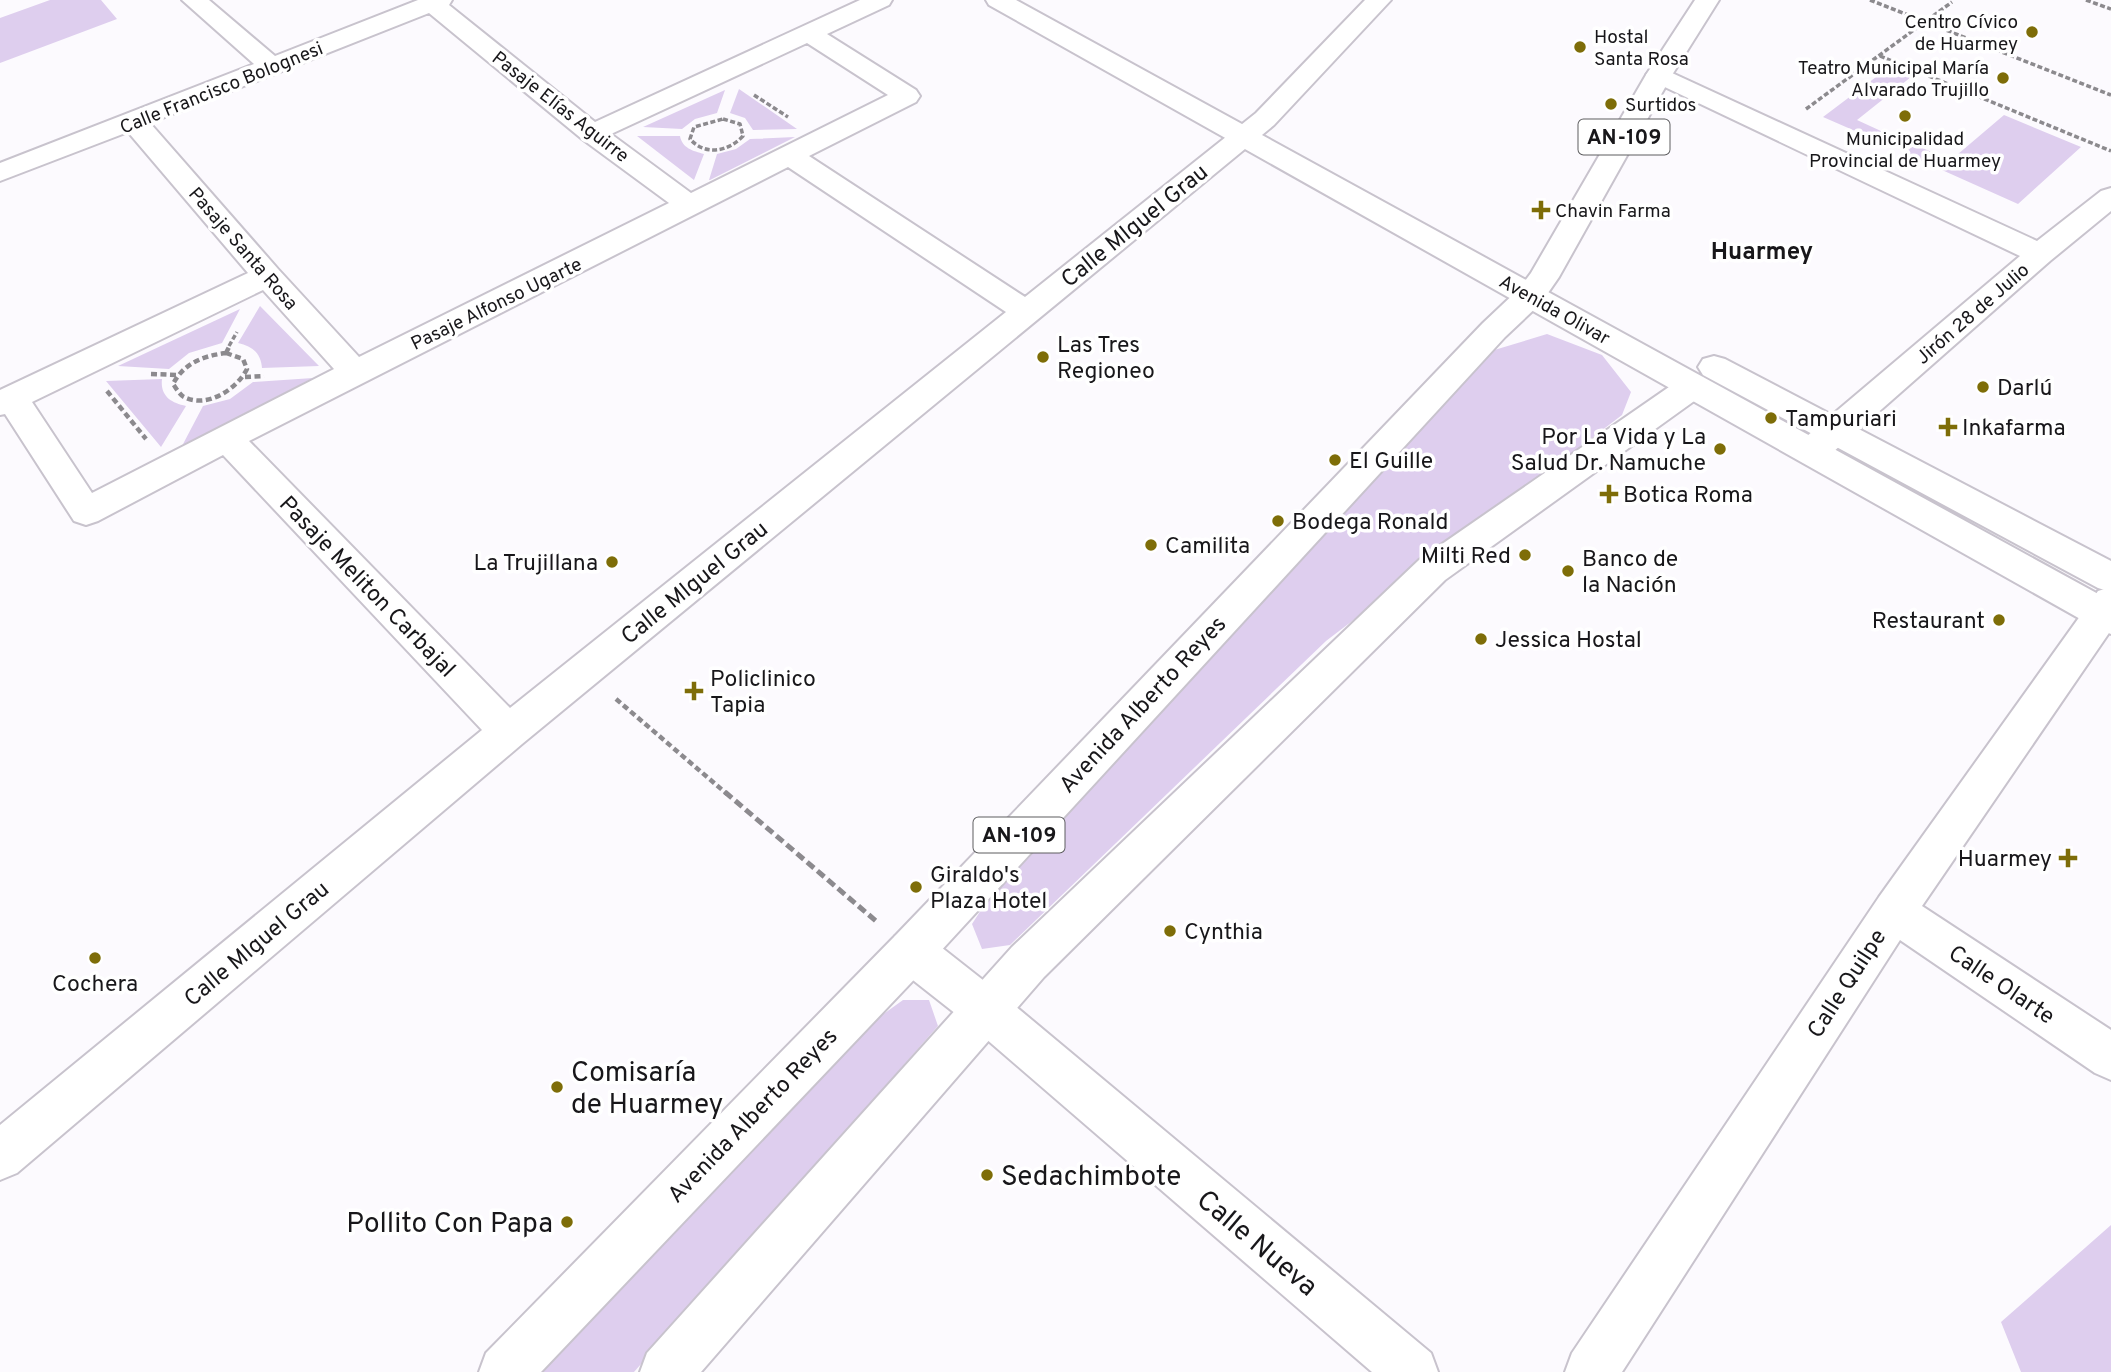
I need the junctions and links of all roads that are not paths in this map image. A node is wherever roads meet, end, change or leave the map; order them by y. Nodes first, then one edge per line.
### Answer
1 (194, 0) edge
2 (880, 0) edge
3 (998, 0) edge
4 (1047, 0) edge
5 (1379, 0) edge
6 (1707, 0) edge
7 (436, 2) edge
8 (808, 33) junction
9 (272, 67) junction
10 (1659, 75) junction
11 (134, 122) junction
12 (1255, 127) junction
13 (592, 133) junction
14 (790, 156) junction
15 (0, 173) edge
16 (2111, 197) edge
17 (691, 206) junction
18 (2040, 254) junction
19 (267, 276) junction
20 (1537, 286) junction
21 (1027, 312) junction
22 (355, 372) junction
23 (1693, 386) junction
24 (6, 401) edge
25 (227, 439) junction
26 (1823, 441) junction
27 (2109, 603) edge
28 (508, 732) junction
29 (1894, 911) junction
30 (911, 951) junction
31 (986, 1010) junction
32 (2111, 1057) edge
33 (3, 1148) edge
34 (505, 1372) edge
35 (666, 1372) edge
36 (1412, 1372) edge
37 (1591, 1372) edge

1 - 9 street
2 - 8 street
3 - 12 street, Avenida Olivar
4 - 12 street, Avenida Olivar
5 - 12 street, Calle MIguel Grau
6 - 10 street, AN-109
7 - 9 street, Calle Francisco Bolognesi
7 - 13 street, Pasaje Elías Aguirre
8 - 13 street
8 - 14 street, Pasaje Alfonso Ugarte
9 - 11 street, Calle Francisco Bolognesi
10 - 18 street
10 - 20 street, AN-109
11 - 15 street, Calle Francisco Bolognesi
11 - 19 street, Pasaje Santa Rosa
12 - 20 street, Avenida Olivar
12 - 21 street, Calle MIguel Grau
13 - 17 street, Pasaje Elías Aguirre
14 - 17 street, Pasaje Alfonso Ugarte
14 - 21 street
16 - 18 street, Jirón 28 de Julio
17 - 22 street, Pasaje Alfonso Ugarte
18 - 26 street, Jirón 28 de Julio
19 - 22 street, Pasaje Santa Rosa
19 - 24 street
20 - 23 street, Avenida Olivar
20 - 26 street, Avenida Olivar
20 - 30 street, Avenida Alberto Reyes / AN-109
21 - 28 street, Calle MIguel Grau
22 - 25 street, Pasaje Alfonso Ugarte
23 - 26 street, Avenida Olivar
23 - 31 street
24 - 25 street, Pasaje Alfonso Ugarte
25 - 28 street, Pasaje Meliton Carbajal
26 - 27 street, Avenida Olivar
27 - 29 street, Calle Quilpe
28 - 33 street, Calle MIguel Grau
29 - 32 street, Calle Olarte
29 - 37 street, Calle Quilpe
30 - 31 street, Calle Nueva
30 - 34 street, Avenida Alberto Reyes / AN-109
31 - 35 street
31 - 36 street, Calle Nueva

